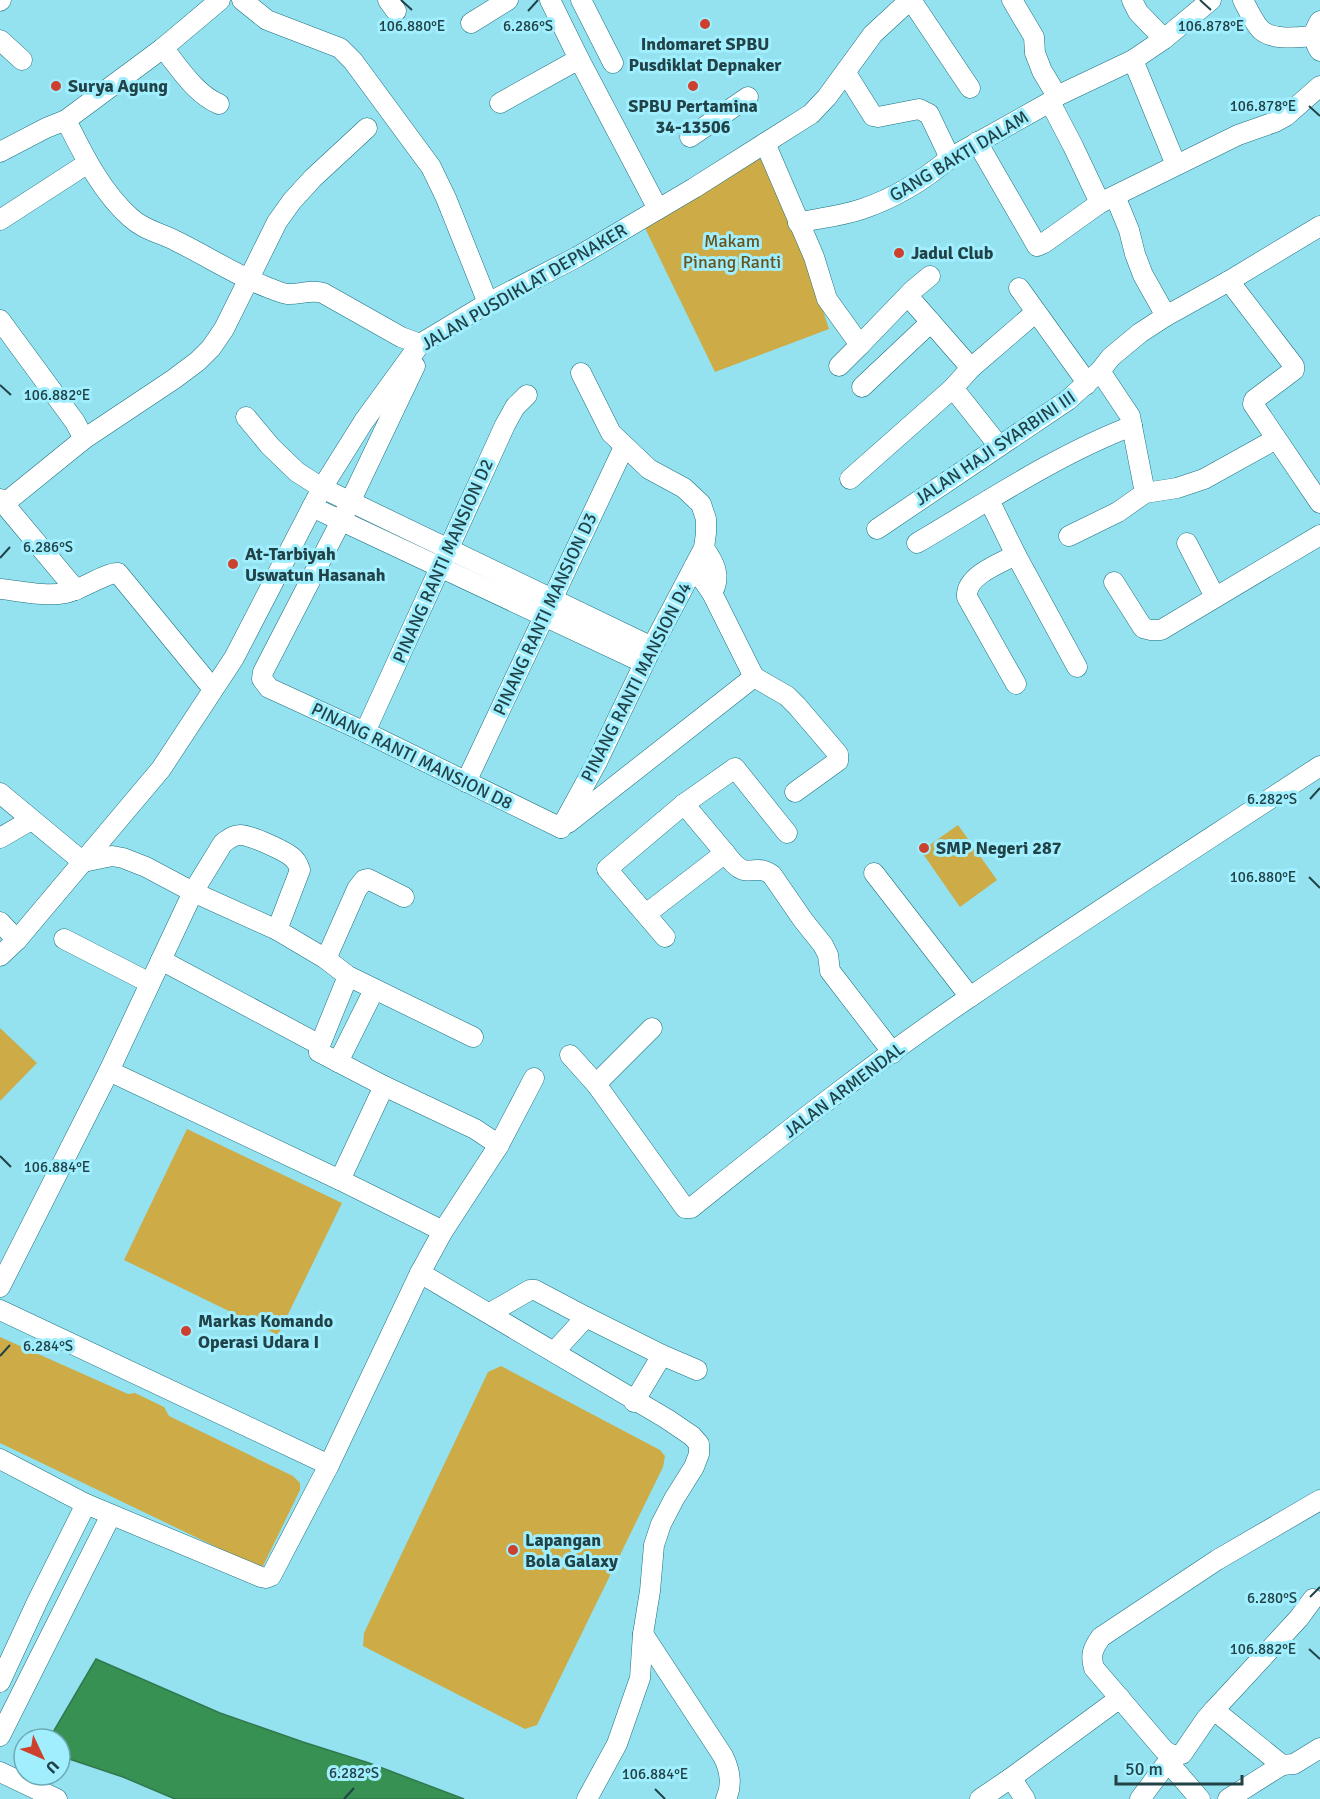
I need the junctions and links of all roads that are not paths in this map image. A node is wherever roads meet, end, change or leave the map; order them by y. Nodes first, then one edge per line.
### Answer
1 (220, 0) edge
2 (242, 0) edge
3 (508, 0) edge
4 (550, 0) edge
5 (580, 0) edge
6 (911, 0) edge
7 (1012, 0) edge
8 (1132, 0) edge
9 (1211, 0) edge
10 (1243, 0) edge
11 (471, 22) dead end
12 (1318, 36) edge
13 (1164, 39) junction
14 (0, 40) edge
15 (163, 48) junction
16 (579, 59) junction
17 (22, 60) dead end
18 (1133, 60) junction
19 (614, 63) dead end
20 (846, 73) junction
21 (1320, 86) edge
22 (970, 88) dead end
23 (748, 97) dead end
24 (1053, 99) junction
25 (500, 103) dead end
26 (219, 104) dead end
27 (66, 120) junction
28 (367, 128) dead end
29 (690, 137) dead end
30 (977, 142) junction
31 (765, 143) junction
32 (0, 152) edge
33 (950, 158) junction
34 (88, 163) junction
35 (1176, 165) junction
36 (1107, 199) junction
37 (657, 209) junction
38 (0, 220) edge
39 (798, 223) junction
40 (1320, 226) edge
41 (930, 276) dead end
42 (249, 280) junction
43 (1229, 281) junction
44 (1019, 288) dead end
45 (908, 296) junction
46 (488, 303) junction
47 (1036, 312) junction
48 (470, 315) junction
49 (1166, 315) junction
50 (0, 320) edge
51 (931, 322) junction
52 (860, 345) junction
53 (414, 352) junction
54 (839, 366) dead end
55 (971, 368) junction
56 (581, 373) dead end
57 (1093, 378) junction
58 (862, 387) dead end
59 (953, 388) junction
60 (527, 395) dead end
61 (246, 417) dead end
62 (1132, 426) junction
63 (84, 439) junction
64 (1276, 439) junction
65 (999, 446) junction
66 (624, 447) junction
67 (850, 479) dead end
68 (322, 488) junction
69 (1145, 494) junction
70 (989, 500) junction
71 (2, 501) edge
72 (351, 502) junction
73 (1320, 503) edge
74 (312, 507) junction
75 (341, 521) junction
76 (877, 529) dead end
77 (1320, 535) edge
78 (1069, 536) dead end
79 (705, 541) junction
80 (917, 543) dead end
81 (1187, 543) dead end
82 (450, 550) junction
83 (1016, 555) junction
84 (694, 567) junction
85 (441, 568) junction
86 (1114, 582) dead end
87 (0, 589) edge
88 (76, 590) junction
89 (712, 593) junction
90 (1215, 597) junction
91 (549, 607) junction
92 (648, 655) junction
93 (1077, 667) dead end
94 (754, 677) junction
95 (1016, 684) dead end
96 (213, 689) junction
97 (366, 732) junction
98 (597, 762) junction
99 (1320, 766) edge
100 (466, 782) junction
101 (617, 785) junction
102 (795, 792) dead end
103 (0, 793) edge
104 (684, 804) junction
105 (31, 820) junction
106 (561, 828) junction
107 (787, 833) dead end
108 (0, 838) edge
109 (725, 853) junction
110 (83, 862) junction
111 (874, 873) dead end
112 (193, 892) junction
113 (404, 897) dead end
114 (646, 914) junction
115 (0, 922) edge
116 (277, 930) junction
117 (665, 938) dead end
118 (64, 939) dead end
119 (17, 940) junction
120 (0, 956) edge
121 (326, 959) junction
122 (161, 960) junction
123 (348, 976) junction
124 (150, 983) junction
125 (374, 990) junction
126 (970, 997) junction
127 (652, 1028) dead end
128 (473, 1037) dead end
129 (320, 1045) junction
130 (893, 1053) junction
131 (570, 1055) dead end
132 (338, 1062) junction
133 (109, 1071) junction
134 (534, 1078) dead end
135 (596, 1084) junction
136 (384, 1086) junction
137 (499, 1145) junction
138 (340, 1180) junction
139 (443, 1231) junction
140 (420, 1273) junction
141 (0, 1287) edge
142 (0, 1310) edge
143 (490, 1313) junction
144 (586, 1317) junction
145 (554, 1352) junction
146 (663, 1355) junction
147 (697, 1370) dead end
148 (634, 1401) junction
149 (0, 1459) edge
150 (329, 1465) junction
151 (1320, 1500) edge
152 (86, 1504) junction
153 (111, 1515) junction
154 (1313, 1599) dead end
155 (643, 1634) junction
156 (0, 1682) edge
157 (1120, 1698) junction
158 (1215, 1710) junction
159 (0, 1736) edge
160 (1320, 1748) edge
161 (1171, 1759) junction
162 (1282, 1765) junction
163 (0, 1772) edge
164 (1011, 1778) junction
165 (57, 1799) edge
166 (587, 1799) edge
167 (726, 1799) edge
168 (980, 1799) edge
169 (1025, 1799) edge
170 (1140, 1799) edge
171 (1200, 1799) edge
172 (1228, 1799) edge

1 - 15 street
2 - 46 street
3 - 11 street
4 - 16 street
5 - 19 street
6 - 20 street, JALAN PUSDIKLAT DEPNAKER
6 - 22 street
7 - 24 street
8 - 13 street
9 - 13 street, GANG BAKTI DALAM
10 - 12 street
13 - 18 street, GANG BAKTI DALAM
14 - 17 street
15 - 26 street
15 - 27 street
16 - 25 street
16 - 37 street
18 - 24 street, GANG BAKTI DALAM
18 - 35 street
20 - 31 street, JALAN PUSDIKLAT DEPNAKER
20 - 33 street
21 - 35 street
23 - 29 street
24 - 30 street, GANG BAKTI DALAM
24 - 36 street
27 - 32 street
27 - 34 street
28 - 42 street
30 - 33 street, GANG BAKTI DALAM
30 - 36 street
31 - 37 street, JALAN PUSDIKLAT DEPNAKER
31 - 39 street
33 - 39 street, GANG BAKTI DALAM
34 - 38 street
34 - 42 street
35 - 36 street
36 - 49 street
37 - 46 street, JALAN PUSDIKLAT DEPNAKER
39 - 52 street
40 - 43 street, JALAN HAJI SYARBINI III
41 - 45 street
42 - 53 street
42 - 63 street
43 - 49 street, JALAN HAJI SYARBINI III
43 - 64 street
44 - 47 street
45 - 51 street
45 - 52 street
46 - 48 street, JALAN PUSDIKLAT DEPNAKER
47 - 55 street
47 - 57 street
48 - 53 street, JALAN PUSDIKLAT DEPNAKER
48 - 72 street
49 - 57 street, JALAN HAJI SYARBINI III
50 - 63 street
51 - 55 street
51 - 58 street
52 - 54 street
53 - 68 street, JALAN PUSDIKLAT DEPNAKER
55 - 59 street
56 - 66 street
57 - 62 street
57 - 65 street, JALAN HAJI SYARBINI III
59 - 65 street
59 - 67 street
60 - 82 street, PINANG RANTI MANSION D2
61 - 68 street
62 - 69 street
62 - 70 street, JALAN HAJI SYARBINI III
63 - 71 street
64 - 69 street
64 - 73 street
65 - 76 street, JALAN HAJI SYARBINI III
66 - 79 street
66 - 91 street, PINANG RANTI MANSION D3
68 - 72 street
68 - 74 street, JALAN PUSDIKLAT DEPNAKER
69 - 78 street
70 - 80 street, JALAN HAJI SYARBINI III
70 - 83 street
71 - 88 street
72 - 75 street
72 - 82 street
74 - 75 street
74 - 96 street, JALAN PUSDIKLAT DEPNAKER
75 - 85 street
75 - 97 street, PINANG RANTI MANSION D8
77 - 90 street
79 - 84 street, PINANG RANTI MANSION D4
79 - 89 street
81 - 90 street
82 - 85 street, PINANG RANTI MANSION D2
82 - 91 street
83 - 93 street
83 - 95 street
84 - 89 street
84 - 92 street, PINANG RANTI MANSION D4
85 - 91 street
85 - 97 street, PINANG RANTI MANSION D2
86 - 90 street
87 - 88 street
88 - 96 street
89 - 94 street
91 - 92 street
91 - 100 street, PINANG RANTI MANSION D3
92 - 98 street, PINANG RANTI MANSION D4
94 - 101 street
94 - 102 street
96 - 110 street, JALAN PUSDIKLAT DEPNAKER
97 - 100 street, PINANG RANTI MANSION D8
98 - 101 street
98 - 106 street, PINANG RANTI MANSION D4
99 - 126 street, JALAN ARMENDAL
100 - 106 street, PINANG RANTI MANSION D8
101 - 106 street
103 - 105 street
104 - 107 street
104 - 109 street
104 - 114 street
105 - 108 street
105 - 110 street
109 - 114 street
109 - 130 street
110 - 112 street
110 - 119 street, JALAN PUSDIKLAT DEPNAKER
111 - 126 street
112 - 116 street
112 - 116 street
112 - 122 street
113 - 121 street
114 - 117 street
115 - 119 street
116 - 121 street
118 - 124 street
119 - 120 street, JALAN PUSDIKLAT DEPNAKER
121 - 123 street
122 - 124 street
122 - 129 street
123 - 125 street
123 - 129 street
124 - 133 street
125 - 128 street
125 - 132 street
126 - 130 street, JALAN ARMENDAL
127 - 135 street
129 - 132 street
130 - 135 street, JALAN ARMENDAL
131 - 135 street, JALAN ARMENDAL
132 - 136 street
133 - 138 street
133 - 141 street
134 - 137 street
136 - 137 street
136 - 138 street
137 - 139 street
138 - 139 street
139 - 140 street
140 - 143 street
140 - 150 street
142 - 150 street
143 - 144 street
143 - 145 street
144 - 145 street
144 - 146 street
145 - 148 street
146 - 147 street
146 - 148 street
148 - 155 street
149 - 152 street
150 - 153 street
151 - 157 street
152 - 153 street
152 - 156 street
153 - 159 street
154 - 158 street
155 - 166 street
155 - 167 street
157 - 161 street
157 - 164 street
158 - 161 street
158 - 162 street
160 - 162 street
161 - 170 street
161 - 171 street
162 - 172 street
163 - 165 street
164 - 168 street
164 - 169 street

